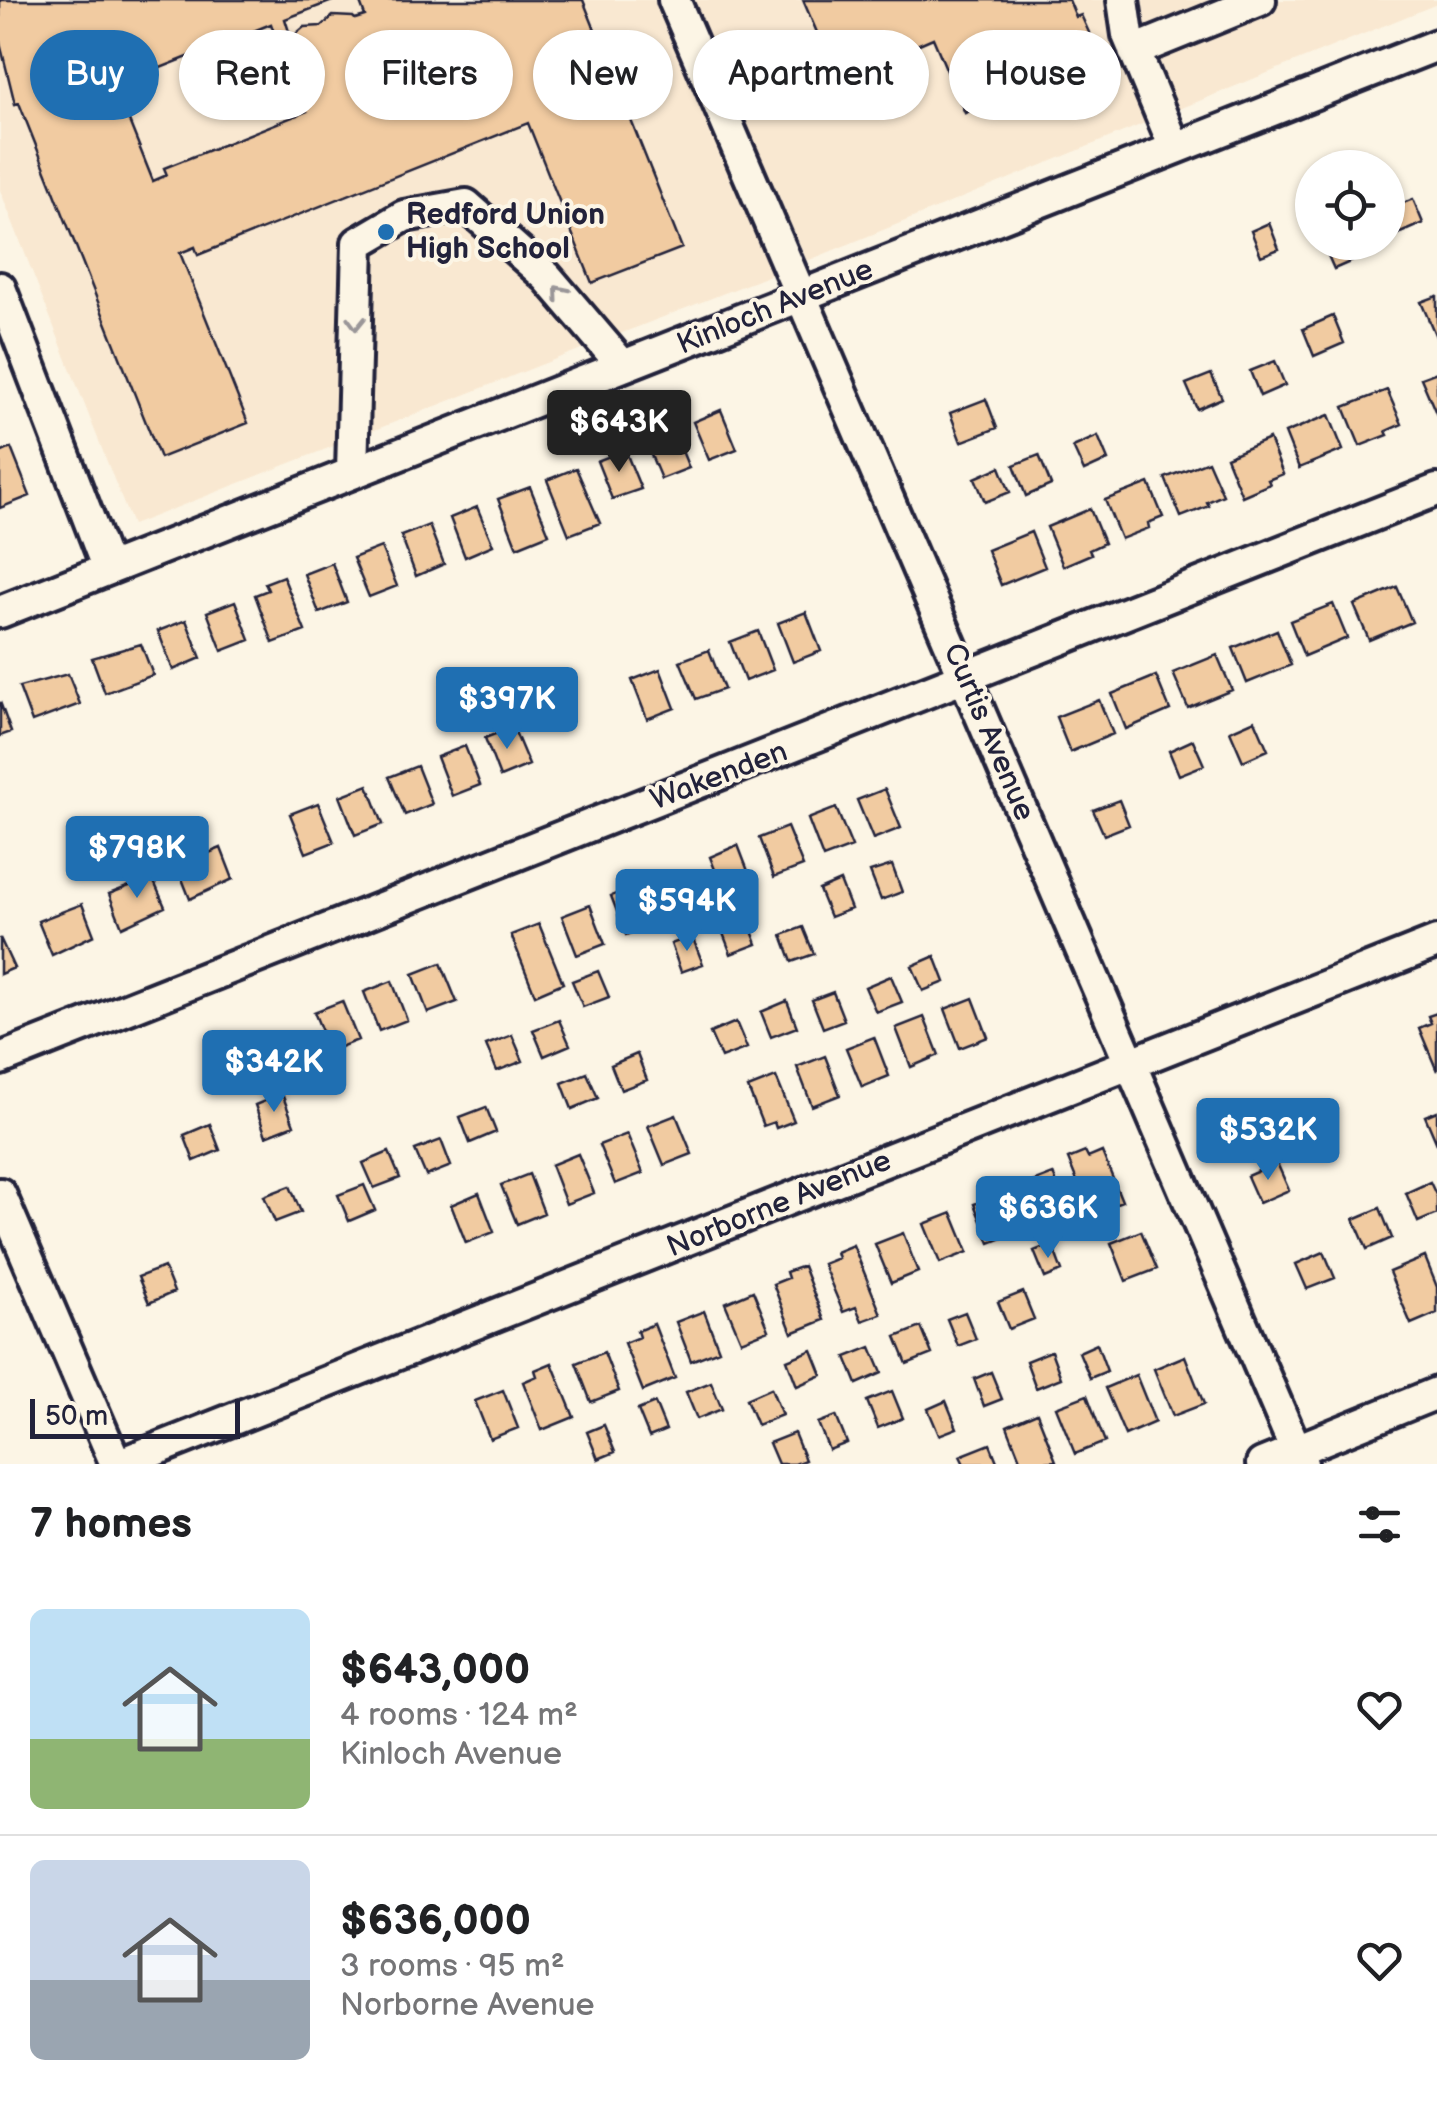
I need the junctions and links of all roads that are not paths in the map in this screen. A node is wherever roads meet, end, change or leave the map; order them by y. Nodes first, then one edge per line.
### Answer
1 (674, 0) edge
2 (1123, 0) edge
3 (1260, 0) edge
4 (1437, 45) edge
5 (1134, 51) junction
6 (1175, 148) junction
7 (0, 288) edge
8 (802, 296) junction
9 (623, 366) junction
10 (352, 473) junction
11 (1437, 490) edge
12 (108, 569) junction
13 (0, 612) edge
14 (966, 678) junction
15 (1437, 942) edge
16 (0, 1059) edge
17 (1131, 1065) junction
18 (0, 1194) edge
19 (1437, 1393) edge
20 (1299, 1457) edge
21 (118, 1464) edge
22 (1262, 1464) edge

1 - 8 street, Curtis Avenue
2 - 5 street
3 - 5 street
4 - 6 street, Kinloch Avenue
5 - 6 street
6 - 8 street, Kinloch Avenue
7 - 12 street
8 - 9 street, Kinloch Avenue
8 - 14 street, Curtis Avenue
9 - 10 street, Kinloch Avenue
9 -> 10 street
10 - 12 street, Kinloch Avenue
11 - 14 street, Wakenden
12 - 13 street, Kinloch Avenue
14 - 16 street, Wakenden
14 - 17 street, Curtis Avenue
15 - 17 street, Norborne Avenue
17 - 20 street, Curtis Avenue
17 - 21 street, Norborne Avenue
18 - 21 street
19 - 20 street
20 - 22 street

